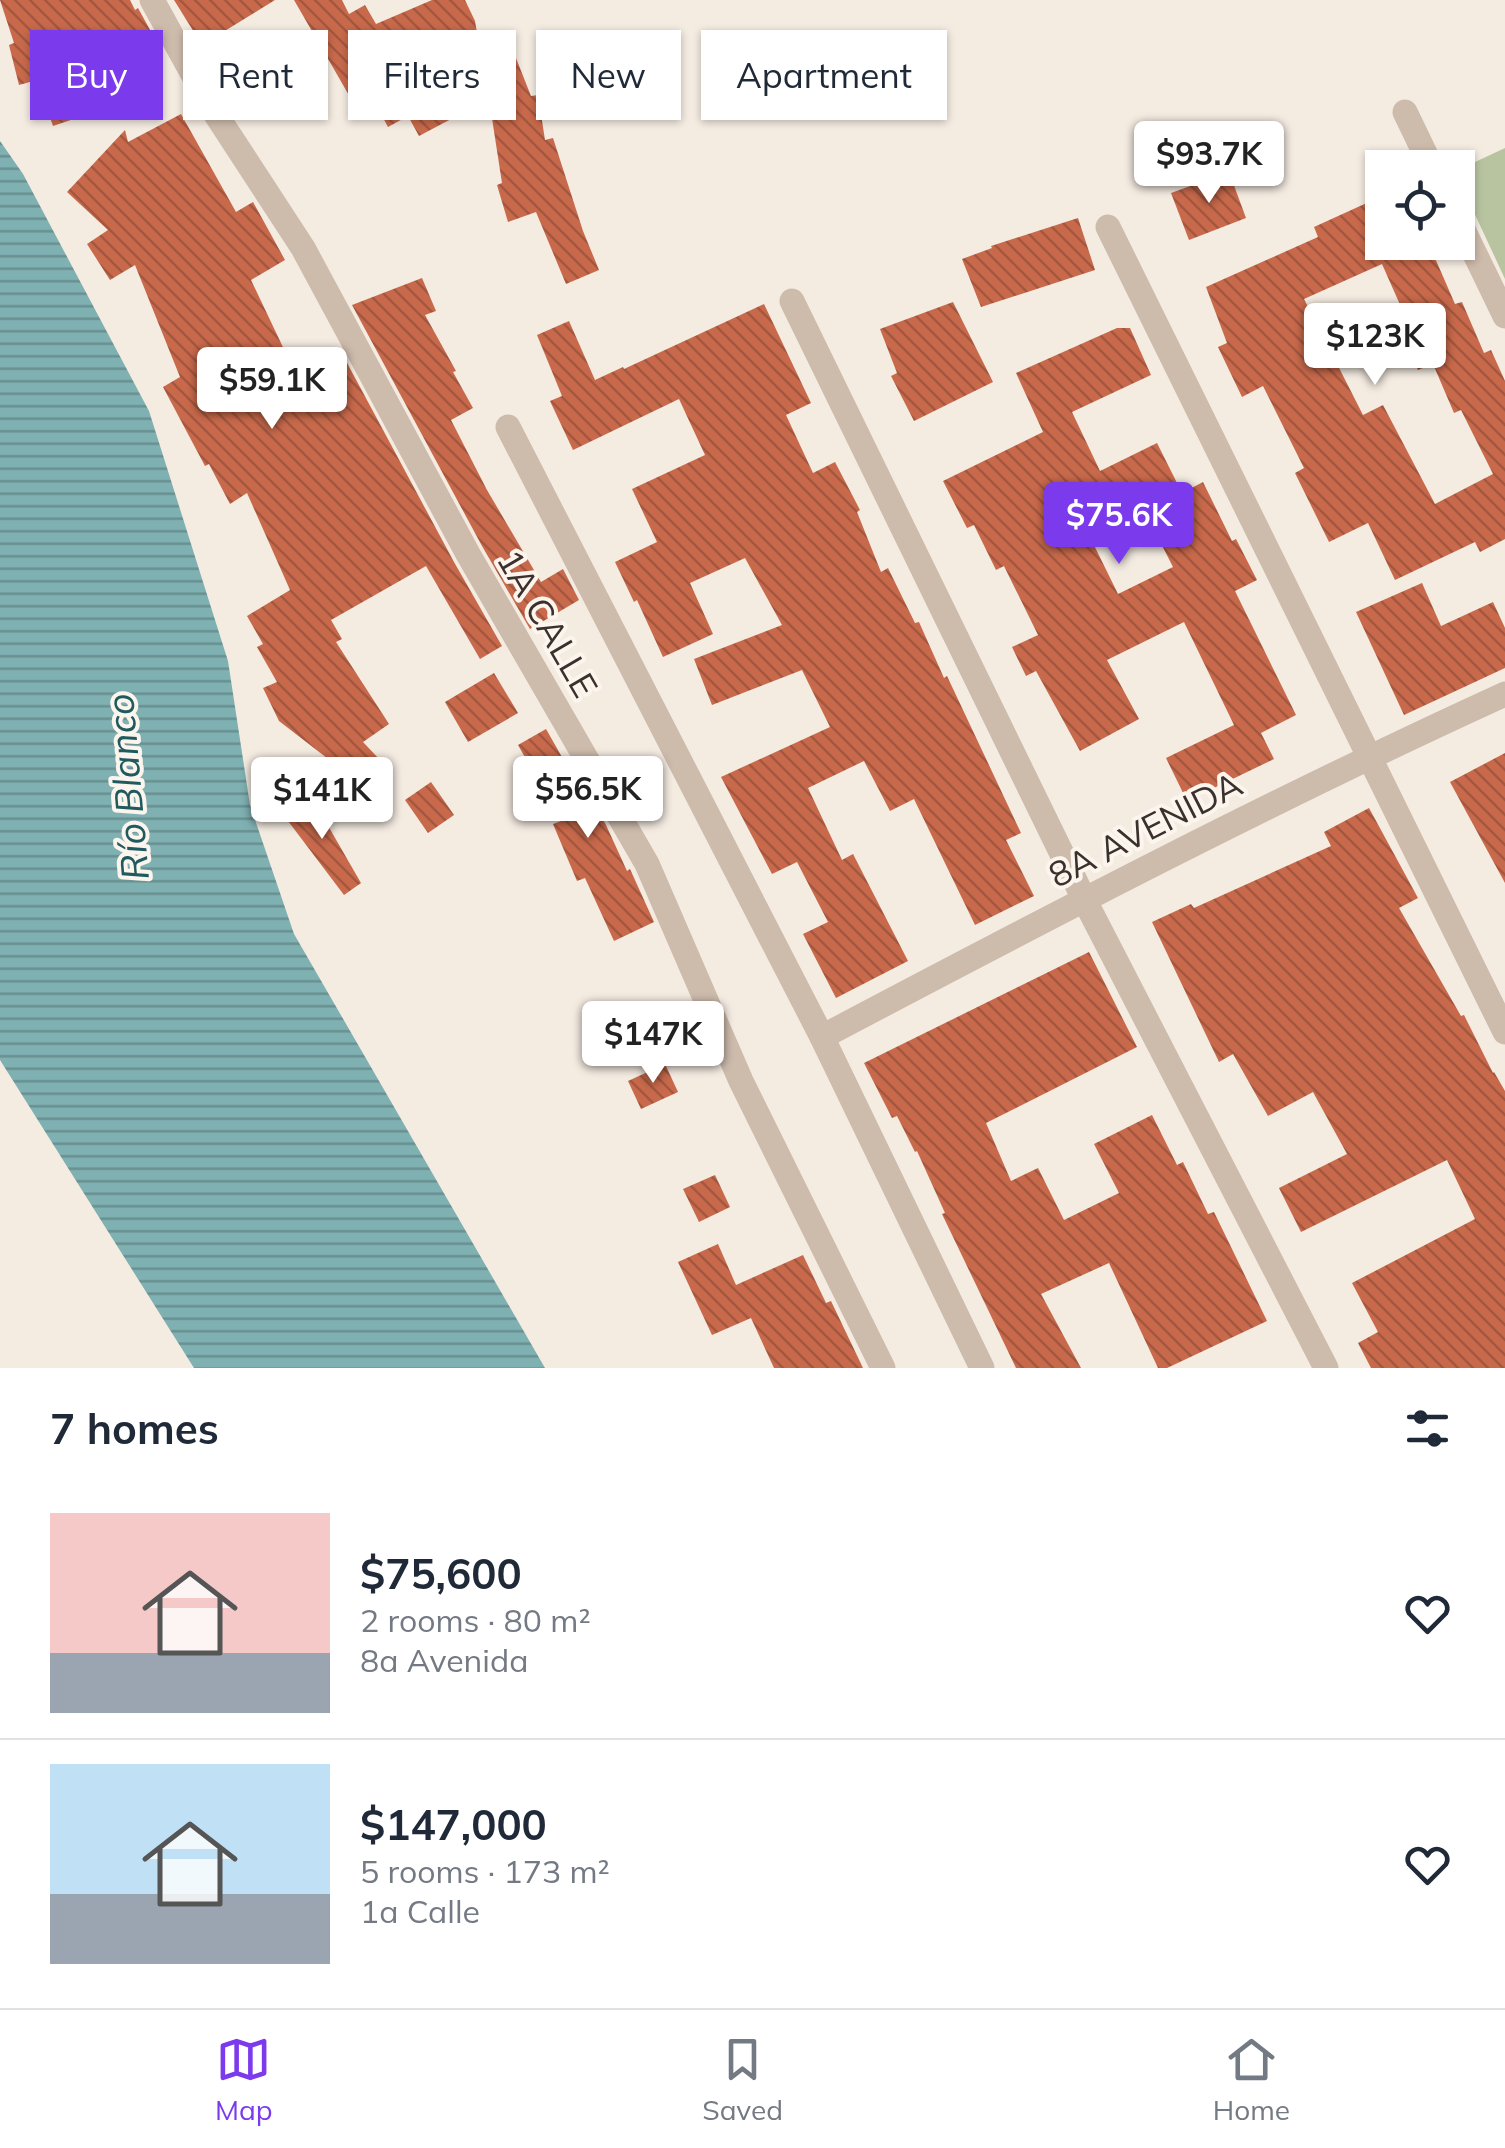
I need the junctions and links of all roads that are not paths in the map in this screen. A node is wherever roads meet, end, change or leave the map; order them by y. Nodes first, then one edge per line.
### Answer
1 (152, 0) edge
2 (1405, 112) dead end
3 (1423, 150) edge
4 (1108, 227) dead end
5 (1475, 255) edge
6 (792, 301) dead end
7 (1505, 316) edge
8 (508, 426) dead end
9 (1505, 694) edge
10 (1370, 756) junction
11 (1084, 899) junction
12 (1505, 1032) edge
13 (822, 1037) junction
14 (883, 1368) edge
15 (982, 1368) edge
16 (1326, 1368) edge

1 - 14 street, 1A CALLE
2 - 3 street
4 - 10 street
5 - 7 street
6 - 11 street
8 - 13 street
9 - 10 street, 8A AVENIDA
10 - 11 street, 8A AVENIDA
10 - 12 street
11 - 13 street, 8A AVENIDA
11 - 16 street
13 - 15 street

